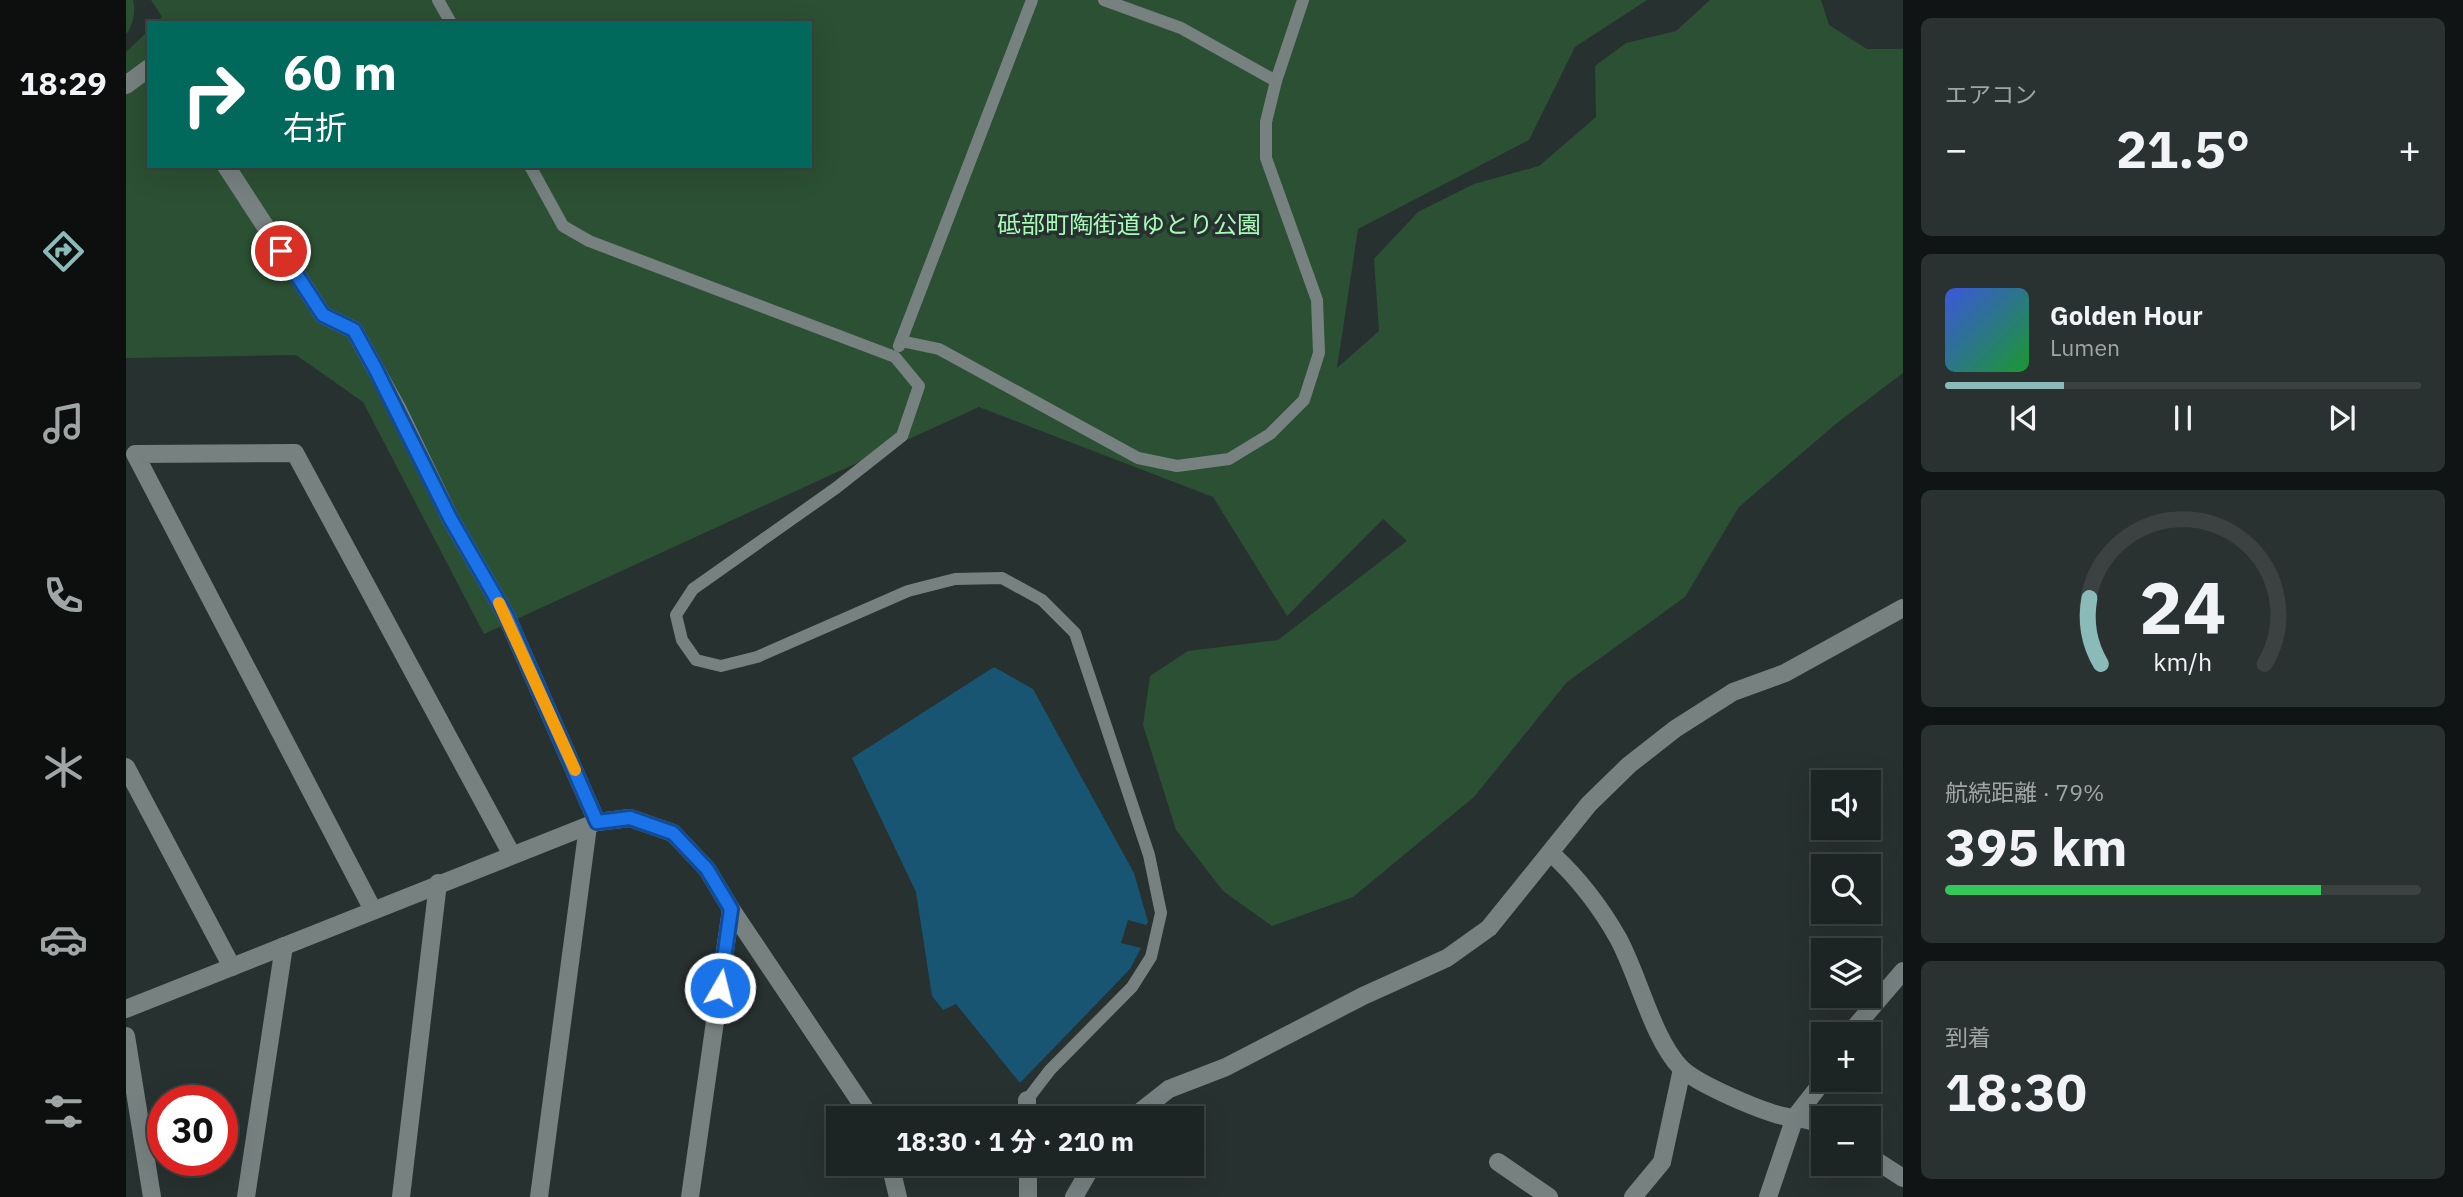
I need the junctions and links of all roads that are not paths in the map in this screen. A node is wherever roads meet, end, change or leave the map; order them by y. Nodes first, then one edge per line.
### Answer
1 (438, 0) edge
2 (1032, 0) edge
3 (1104, 0) edge
4 (1303, 0) edge
5 (450, 21) edge
6 (147, 69) edge
7 (1276, 81) junction
8 (126, 85) edge
9 (227, 168) edge
10 (531, 168) edge
11 (901, 341) junction
12 (895, 357) junction
13 (1903, 608) edge
14 (126, 767) edge
15 (593, 824) junction
16 (1552, 854) junction
17 (512, 855) junction
18 (438, 883) junction
19 (731, 909) junction
20 (373, 910) junction
21 (284, 946) junction
22 (232, 967) junction
23 (1903, 971) edge
24 (126, 1009) edge
25 (1859, 1022) edge
26 (126, 1035) edge
27 (1682, 1069) junction
28 (1815, 1092) edge
29 (863, 1106) edge
30 (1029, 1106) edge
31 (1147, 1106) edge
32 (1795, 1117) junction
33 (1811, 1119) edge
34 (1498, 1161) dead end
35 (1881, 1164) edge
36 (894, 1176) edge
37 (1028, 1176) edge
38 (1086, 1176) edge
39 (1903, 1178) edge
40 (152, 1197) edge
41 (246, 1197) edge
42 (401, 1197) edge
43 (538, 1197) edge
44 (690, 1197) edge
45 (898, 1197) edge
46 (1028, 1197) edge
47 (1074, 1197) edge
48 (1549, 1197) edge
49 (1633, 1197) edge
50 (1768, 1197) edge

1 - 5 lane
2 - 11 lane
3 - 7 lane
4 - 7 lane
6 - 8 street
7 - 11 lane
9 - 15 street
10 - 12 lane
11 - 12 lane
12 - 30 lane
13 - 16 street
14 - 22 street
15 - 17 street
15 - 19 street
15 - 43 street
16 - 27 street
16 - 31 street
17 - 18 street
17 - 20 street
18 - 20 street
18 - 42 street
19 - 29 street
19 - 44 street
20 - 21 street
21 - 22 street
21 - 41 street
22 - 24 street
23 - 25 street
26 - 40 street
27 - 32 street
27 - 49 street
28 - 32 street
32 - 33 street
32 - 50 street
34 - 48 street
35 - 39 street
36 - 45 street
37 - 46 street
38 - 47 street

